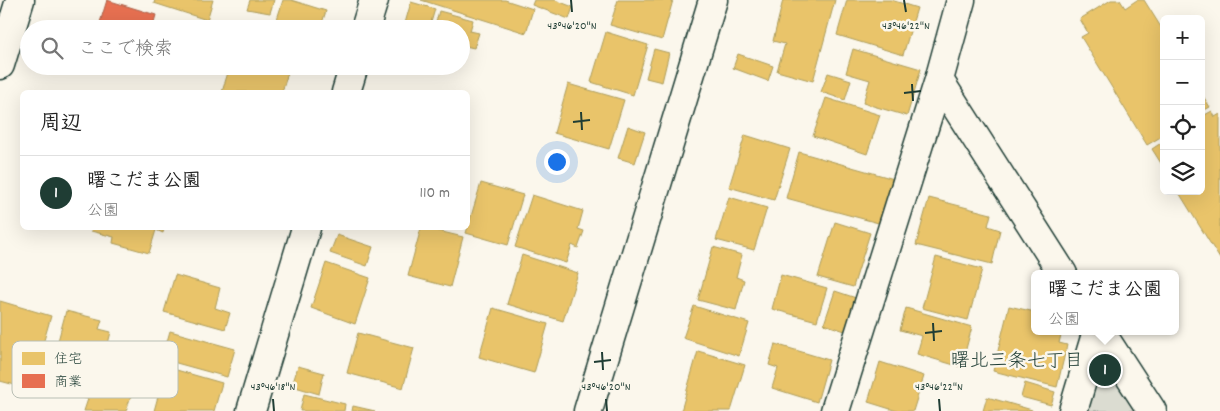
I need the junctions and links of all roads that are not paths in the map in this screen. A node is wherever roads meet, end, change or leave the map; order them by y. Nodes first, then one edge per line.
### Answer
1 (20, 0) edge
2 (374, 0) edge
3 (713, 0) edge
4 (961, 0) edge
5 (368, 20) edge
6 (0, 65) edge
7 (351, 75) edge
8 (939, 80) junction
9 (347, 90) edge
10 (305, 230) edge
11 (1060, 270) edge
12 (1097, 335) edge
13 (1101, 335) edge
14 (251, 411) edge
15 (588, 411) edge
16 (835, 411) edge
17 (1073, 411) edge
18 (1152, 411) edge

1 - 6 street
2 - 5 street
3 - 15 street
4 - 8 street
7 - 9 street
8 - 11 street
8 - 16 street
10 - 14 street
12 - 17 street
13 - 18 street

